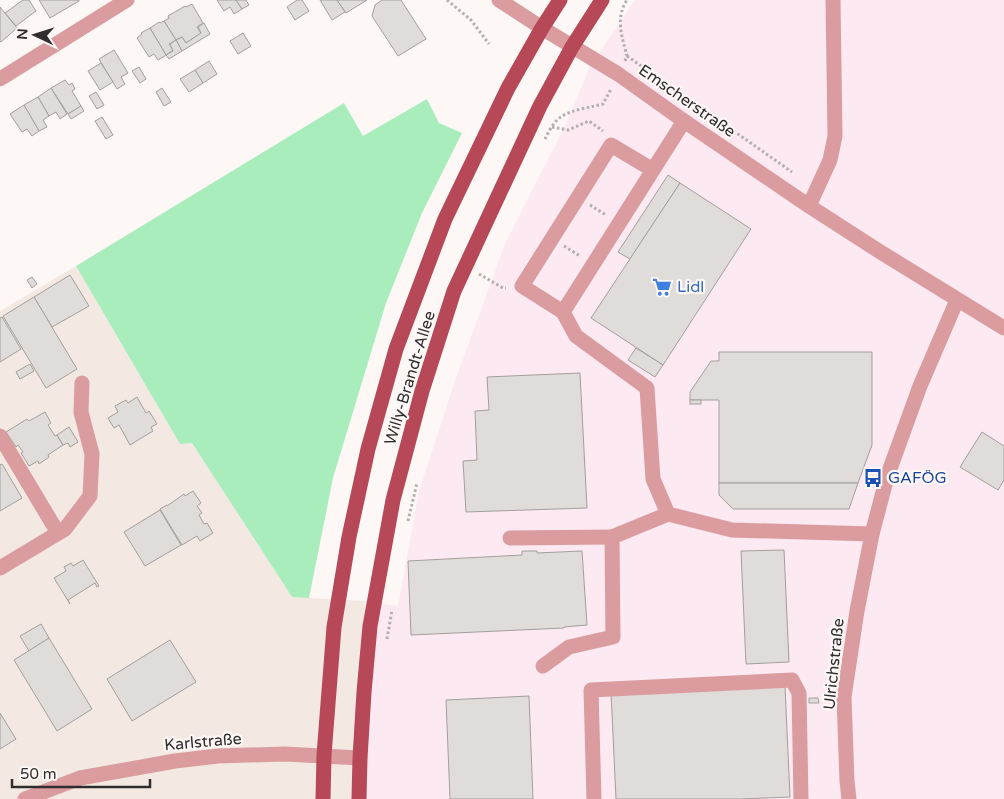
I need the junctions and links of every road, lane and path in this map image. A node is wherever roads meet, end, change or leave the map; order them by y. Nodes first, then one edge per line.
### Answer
1 (127, 0) edge
2 (447, 0) edge
3 (499, 0) edge
4 (560, 0) edge
5 (602, 0) edge
6 (627, 0) edge
7 (833, 0) edge
8 (542, 28) junction
9 (490, 44) dead end
10 (572, 47) junction
11 (627, 56) junction
12 (618, 74) junction
13 (0, 79) edge
14 (684, 121) junction
15 (552, 126) junction
16 (542, 143) dead end
17 (610, 145) junction
18 (653, 170) junction
19 (794, 173) dead end
20 (578, 197) junction
21 (809, 206) junction
22 (619, 223) junction
23 (552, 238) junction
24 (593, 265) junction
25 (479, 274) dead end
26 (522, 286) junction
27 (957, 300) junction
28 (563, 312) junction
29 (1004, 328) edge
30 (82, 383) dead end
31 (0, 436) edge
32 (417, 480) dead end
33 (668, 514) junction
34 (407, 526) dead end
35 (58, 533) junction
36 (872, 534) junction
37 (612, 537) junction
38 (510, 538) dead end
39 (0, 568) edge
40 (393, 601) dead end
41 (387, 639) dead end
42 (543, 666) dead end
43 (324, 755) junction
44 (360, 758) junction
45 (25, 799) edge
46 (323, 799) edge
47 (359, 799) edge
48 (594, 799) edge
49 (801, 799) edge
50 (849, 799) edge

1 - 13 street
2 - 9 path
3 - 8 street, Emscherstraße
4 - 8 main road, Willy-Brandt-Allee
5 - 10 main road, Willy-Brandt-Allee
6 - 11 path
7 - 21 street
8 - 10 street, Emscherstraße
8 - 43 main road, Willy-Brandt-Allee
10 - 12 street, Emscherstraße
10 - 44 main road, Willy-Brandt-Allee
11 - 12 path
11 - 19 path
12 - 14 street, Emscherstraße
12 - 15 path
14 - 18 street
14 - 21 street, Emscherstraße
15 - 16 path
15 - 17 path
17 - 18 street
17 - 20 street
18 - 22 street
20 - 22 path
20 - 23 street
21 - 27 street, Emscherstraße
22 - 24 street
23 - 24 path
23 - 26 street
24 - 28 street
25 - 26 path
26 - 28 street
27 - 29 street, Emscherstraße
27 - 36 street, Ulrichstraße
28 - 33 street
30 - 35 street
31 - 35 street
32 - 34 path
33 - 36 street
33 - 37 street
35 - 39 street
36 - 50 street, Ulrichstraße
37 - 38 street
37 - 42 street
40 - 41 path
43 - 44 street, Karlstraße
43 - 45 street, Karlstraße
43 - 46 main road, Willy-Brandt-Allee
44 - 47 main road, Willy-Brandt-Allee
48 - 49 street

